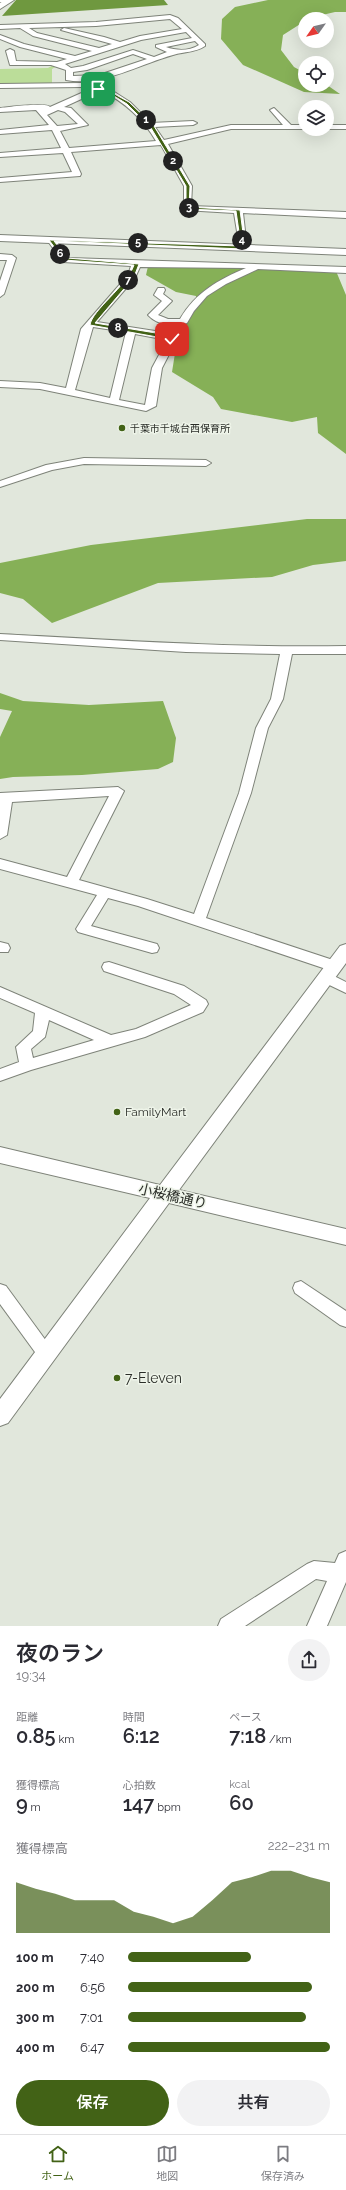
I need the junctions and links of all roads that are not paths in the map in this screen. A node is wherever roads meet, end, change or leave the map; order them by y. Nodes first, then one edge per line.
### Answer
1 (6, 0) edge
2 (0, 7) edge
3 (142, 18) junction
4 (112, 22) junction
5 (69, 24) junction
6 (21, 26) junction
7 (0, 27) edge
8 (120, 28) dead end
9 (58, 29) junction
10 (188, 30) junction
11 (160, 33) junction
12 (130, 34) dead end
13 (42, 36) junction
14 (0, 37) edge
15 (140, 38) junction
16 (197, 39) junction
17 (118, 44) junction
18 (22, 46) junction
19 (106, 48) junction
20 (97, 50) junction
21 (10, 51) junction
22 (0, 52) edge
23 (174, 52) junction
24 (125, 54) junction
25 (184, 57) dead end
26 (74, 58) junction
27 (154, 59) junction
28 (57, 64) junction
29 (69, 70) junction
30 (0, 86) edge
31 (101, 86) junction
32 (57, 107) junction
33 (0, 110) edge
34 (274, 110) dead end
35 (40, 111) junction
36 (181, 115) dead end
37 (193, 123) junction
38 (150, 124) junction
39 (289, 127) junction
40 (298, 127) edge
41 (334, 127) edge
42 (346, 127) edge
43 (54, 128) junction
44 (0, 132) edge
45 (209, 132) junction
46 (162, 143) junction
47 (67, 150) junction
48 (0, 155) edge
49 (0, 180) edge
50 (238, 210) junction
51 (346, 215) edge
52 (0, 238) edge
53 (51, 240) junction
54 (243, 248) junction
55 (346, 252) edge
56 (0, 257) edge
57 (136, 264) junction
58 (258, 267) junction
59 (346, 270) edge
60 (161, 290) dead end
61 (0, 294) edge
62 (92, 324) junction
63 (131, 331) junction
64 (0, 384) edge
65 (70, 392) junction
66 (114, 402) junction
67 (206, 463) dead end
68 (0, 484) edge
69 (0, 636) edge
70 (346, 650) edge
71 (287, 651) junction
72 (3, 797) edge
73 (0, 835) edge
74 (0, 864) edge
75 (70, 882) junction
76 (105, 892) junction
77 (199, 920) junction
78 (152, 948) dead end
79 (346, 950) edge
80 (109, 967) dead end
81 (330, 971) junction
82 (346, 988) edge
83 (0, 992) edge
84 (42, 1010) junction
85 (110, 1041) junction
86 (27, 1065) junction
87 (0, 1075) edge
88 (0, 1155) edge
89 (165, 1194) junction
90 (346, 1237) edge
91 (301, 1288) dead end
92 (0, 1291) edge
93 (346, 1320) edge
94 (46, 1354) junction
95 (0, 1416) edge
96 (343, 1567) edge
97 (228, 1626) edge
98 (317, 1626) edge

1 - 2 street
3 - 4 street
3 - 10 street
3 - 11 street
4 - 5 street
4 - 8 street
5 - 6 street
5 - 9 street
6 - 7 street
6 - 13 street
9 - 13 street
9 - 17 street
10 - 11 street
10 - 16 street
11 - 15 street
12 - 15 street
13 - 18 street
13 - 20 street
14 - 18 street
15 - 17 street
16 - 23 street
16 - 23 street
17 - 19 street
18 - 21 street
18 - 26 street
19 - 20 street
19 - 24 street
20 - 26 street
21 - 22 street
21 - 28 street
23 - 27 street
24 - 27 street
24 - 29 street
25 - 31 street
26 - 28 street
27 - 29 street
28 - 29 street
30 - 31 street
31 - 32 street
31 - 38 street
32 - 35 street
32 - 43 street
33 - 35 street
34 - 39 street
35 - 43 street
36 - 37 street
37 - 38 street
37 - 45 street
38 - 46 street
39 - 40 street
39 - 45 street
41 - 42 street
43 - 44 street
43 - 47 street
45 - 46 street
46 - 47 street
46 - 50 street
47 - 48 street
47 - 49 street
50 - 51 street
50 - 54 street
52 - 53 street
53 - 54 street
53 - 57 street
54 - 55 street
56 - 61 street
57 - 58 street
57 - 62 street
58 - 59 street
58 - 60 street
62 - 63 street
62 - 65 street
63 - 66 street
63 - 66 street
64 - 65 street
65 - 66 street
67 - 68 street
69 - 71 street
70 - 71 street
71 - 77 street
72 - 73 street
72 - 75 street
74 - 75 street
75 - 76 street
76 - 77 street
76 - 78 street
77 - 81 street
79 - 81 street
80 - 85 street
81 - 82 street
81 - 89 street
83 - 84 street
84 - 85 street
84 - 86 street
85 - 86 street
86 - 87 street
88 - 89 street, 小桜橋通り
89 - 90 street, 小桜橋通り
89 - 94 street
91 - 93 street
92 - 94 street
94 - 95 street
96 - 97 street
96 - 98 street

